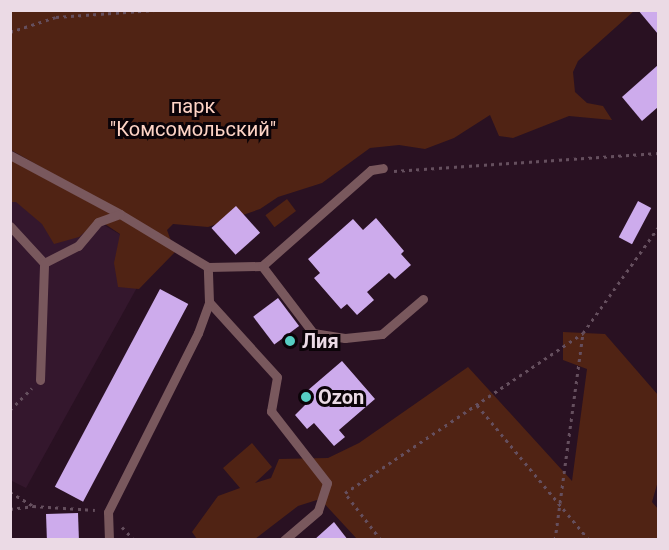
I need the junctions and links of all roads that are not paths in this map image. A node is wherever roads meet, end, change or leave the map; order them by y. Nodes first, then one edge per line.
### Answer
1 (10, 155) edge
2 (383, 168) dead end
3 (120, 213) junction
4 (10, 226) edge
5 (44, 263) junction
6 (262, 266) junction
7 (208, 267) junction
8 (423, 299) dead end
9 (209, 302) junction
10 (40, 380) road end
11 (109, 540) edge
12 (284, 540) edge

1 - 3 lane
2 - 6 lane
3 - 5 lane
3 - 7 lane
4 - 5 lane
5 - 10 lane
6 - 7 lane
6 - 8 lane
7 - 9 lane
9 - 11 lane
9 - 12 lane

